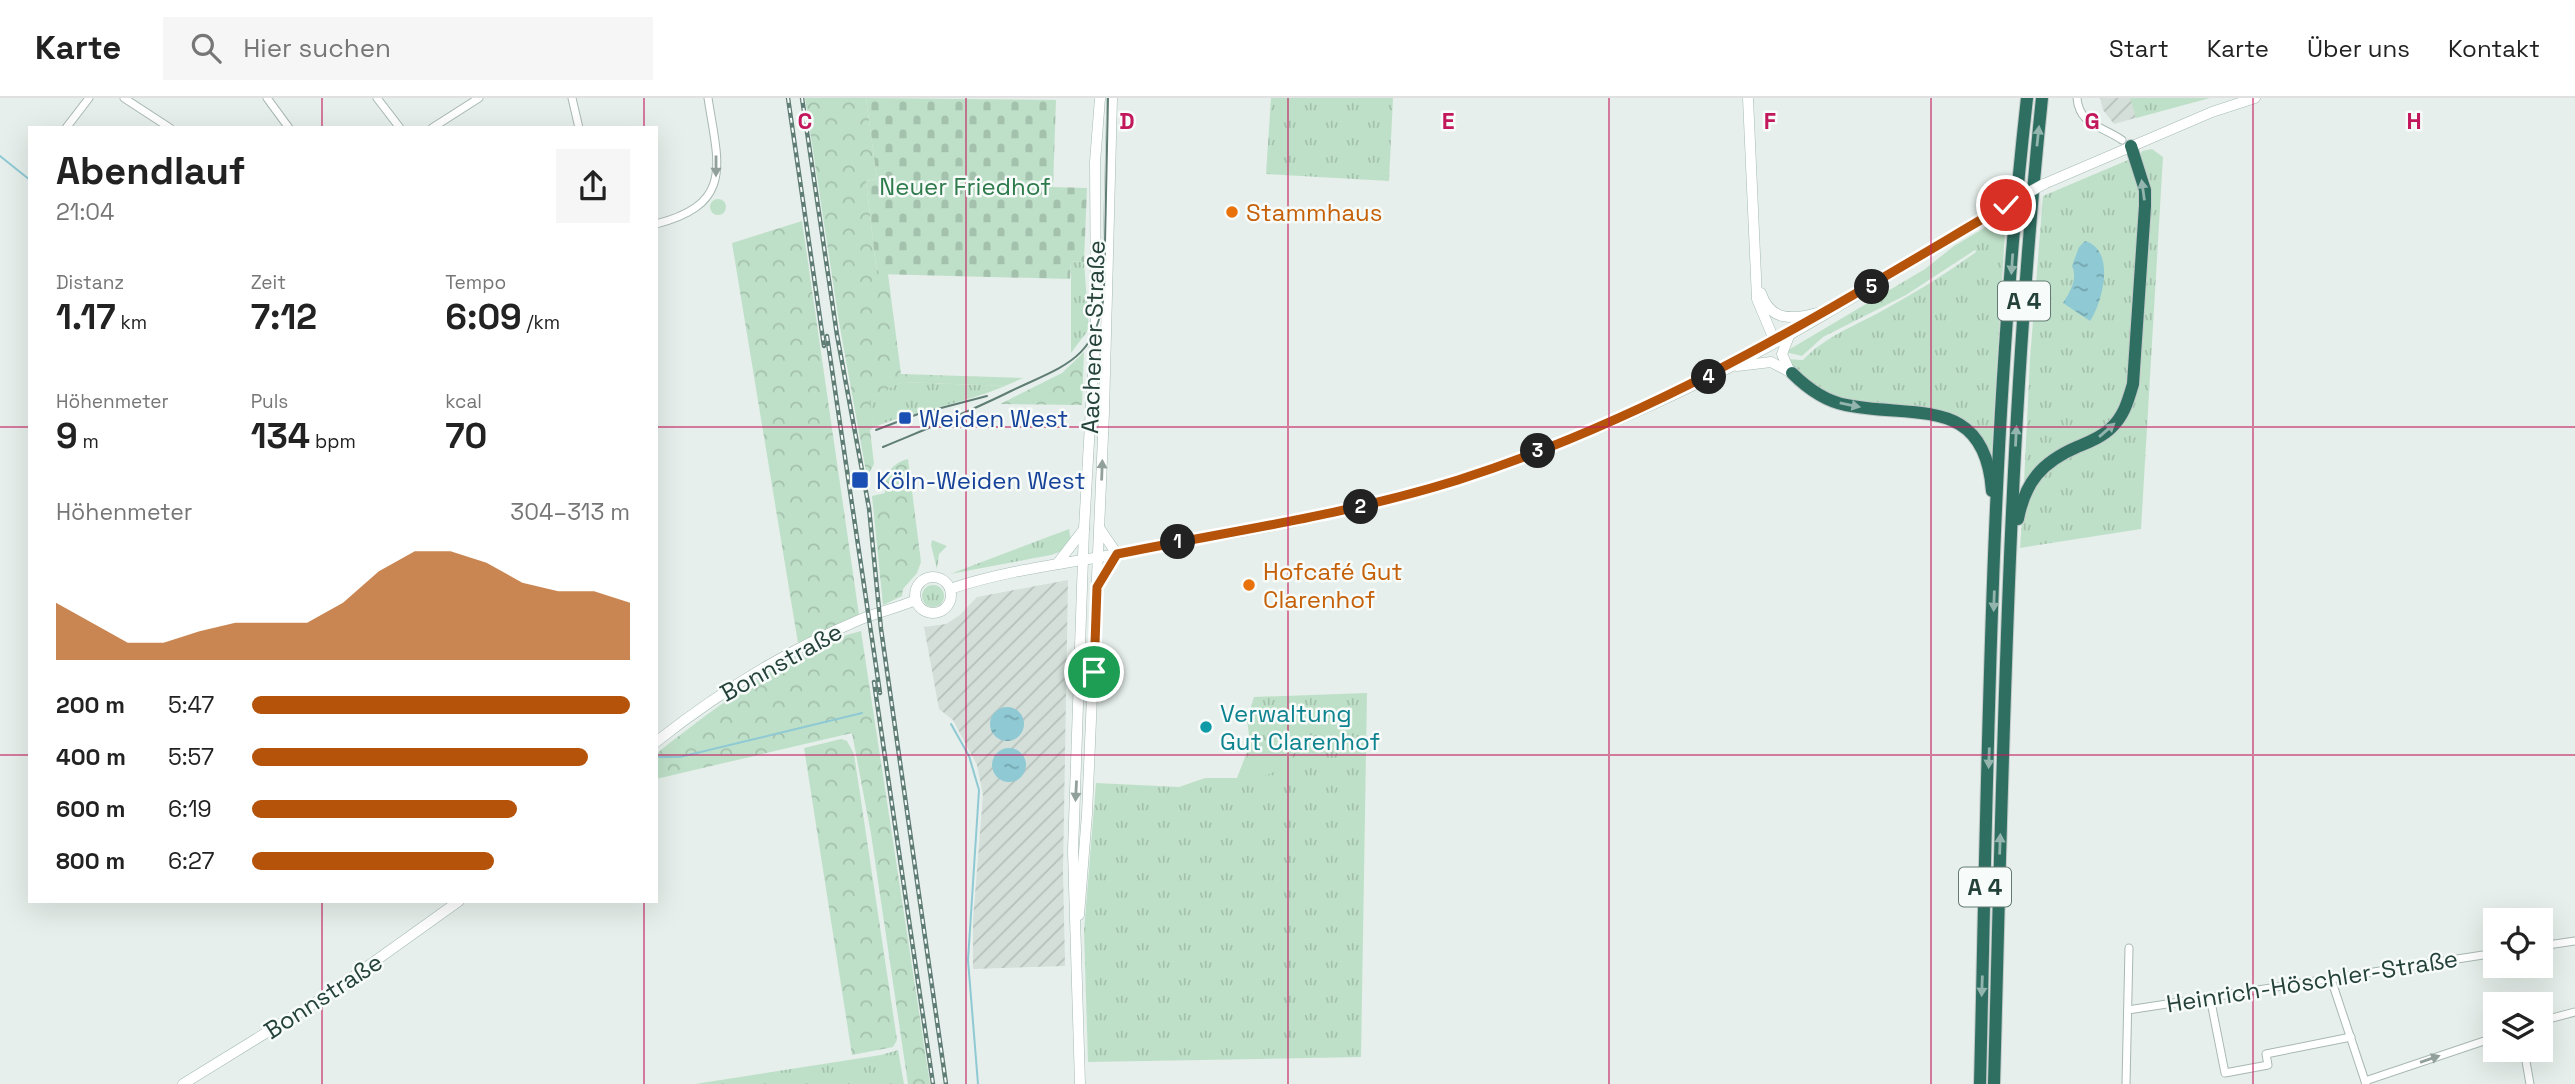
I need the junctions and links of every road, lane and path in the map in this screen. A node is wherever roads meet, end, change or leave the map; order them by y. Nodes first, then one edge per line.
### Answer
1 (89, 98) edge
2 (124, 98) edge
3 (267, 98) edge
4 (377, 98) edge
5 (480, 98) edge
6 (572, 98) edge
7 (708, 98) edge
8 (1100, 98) edge
9 (1112, 98) edge
10 (1748, 98) edge
11 (2027, 98) edge
12 (2042, 98) edge
13 (2077, 98) edge
14 (2255, 98) edge
15 (68, 126) edge
16 (167, 126) edge
17 (288, 126) edge
18 (398, 126) edge
19 (437, 126) edge
20 (579, 126) edge
21 (2126, 143) junction
22 (1096, 155) junction
23 (1111, 171) junction
24 (658, 223) edge
25 (1755, 276) junction
26 (1831, 310) junction
27 (1792, 332) junction
28 (1775, 342) junction
29 (1730, 367) junction
30 (1791, 373) junction
31 (1084, 529) junction
32 (1100, 529) junction
33 (1996, 533) junction
34 (2012, 550) junction
35 (1117, 554) junction
36 (1098, 557) junction
37 (1083, 560) junction
38 (1057, 564) junction
39 (1097, 587) junction
40 (950, 589) junction
41 (916, 600) junction
42 (658, 741) edge
43 (453, 903) edge
44 (2575, 941) edge
45 (2553, 944) edge
46 (2129, 948) dead end
47 (1077, 954) junction
48 (2483, 955) edge
49 (2331, 979) junction
50 (2210, 997) junction
51 (2128, 1010) junction
52 (2575, 1012) edge
53 (2553, 1018) edge
54 (2351, 1037) junction
55 (2483, 1042) edge
56 (2526, 1062) edge
57 (2366, 1083) edge
58 (183, 1084) edge
59 (1080, 1084) edge
60 (1980, 1084) edge
61 (1994, 1084) edge
62 (2126, 1084) edge
63 (2530, 1084) edge

1 - 15 street
2 - 16 street
3 - 17 street
4 - 18 street
5 - 19 street
6 - 20 street
7 -> 24 street
8 - 22 main road, Aachener Straße
9 - 23 main road, Aachener Straße
10 - 25 main road
11 -> 33 highway, A 4
34 -> 12 highway, A 4
13 - 21 street
14 - 21 main road
21 - 26 main road, bridge
34 -> 21 highway
22 - 23 main road
22 - 31 main road, Aachener Straße
32 -> 23 main road, Aachener Straße
25 - 26 main road
25 - 28 main road
26 - 27 main road
27 - 28 main road
27 - 30 main road
28 - 29 main road
29 - 30 main road
29 - 35 main road
30 -> 33 highway
31 - 37 main road, Aachener Straße
31 - 38 main road
32 - 35 main road
32 - 36 main road, Aachener Straße
33 -> 60 highway, A 4
61 -> 34 highway, A 4
35 - 36 main road
35 - 39 main road
36 - 37 main road
36 - 39 main road, Aachener Straße
37 - 38 main road
37 -> 47 main road, Aachener Straße
38 - 40 main road
39 - 47 main road, Aachener Straße
40 - 41 main road
40 - 41 main road
41 - 42 main road, Bonnstraße
43 - 58 main road, Bonnstraße
44 - 45 street
46 - 51 street
47 - 59 main road, Aachener Straße
48 - 49 street, Heinrich-Höschler-Straße
49 - 50 street, Heinrich-Höschler-Straße
49 - 54 street
50 - 51 street, Heinrich-Höschler-Straße
50 - 54 street
51 - 62 street
52 - 53 street
54 - 57 street
57 -> 55 street
56 - 63 street

